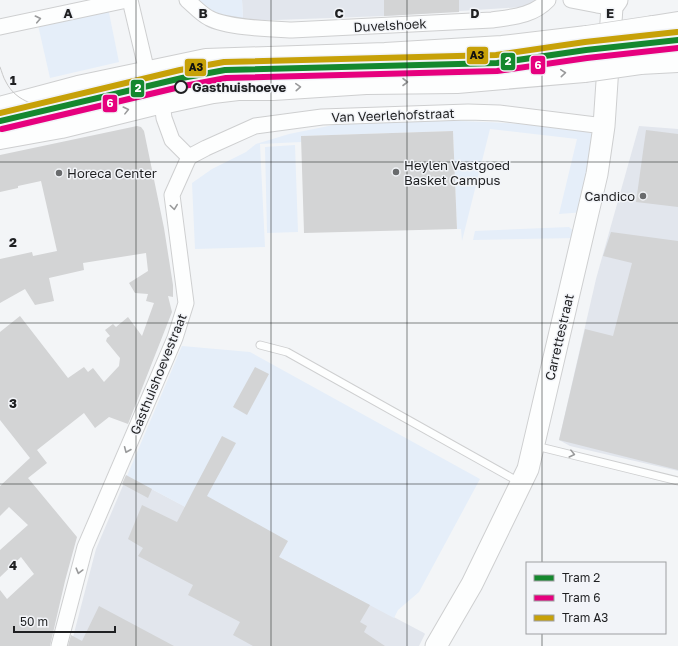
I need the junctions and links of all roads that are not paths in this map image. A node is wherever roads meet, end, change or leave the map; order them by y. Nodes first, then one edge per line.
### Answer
1 (129, 0) edge
2 (187, 0) edge
3 (548, 0) edge
4 (572, 0) edge
5 (615, 4) edge
6 (678, 23) edge
7 (0, 27) edge
8 (678, 61) edge
9 (147, 72) junction
10 (162, 103) junction
11 (0, 108) edge
12 (604, 126) junction
13 (0, 138) edge
14 (189, 158) junction
15 (260, 345) dead end
16 (534, 446) junction
17 (678, 481) edge
18 (521, 483) junction
19 (59, 646) edge
20 (436, 646) edge

7 -> 1 street
1 - 9 street
2 - 3 street, Duvelshoek
4 - 5 street
5 - 12 street, Carrettestraat
6 - 9 main road, bridge
10 -> 8 main road, bridge
9 - 11 main road
13 -> 10 main road
10 - 14 street
12 - 14 street, Van Veerlehofstraat
12 - 16 street, Carrettestraat
14 -> 19 street, Gasthuishoevestraat
15 - 18 lane
16 -> 17 lane
16 - 18 street, Carrettestraat
18 - 20 street, Carrettestraat

